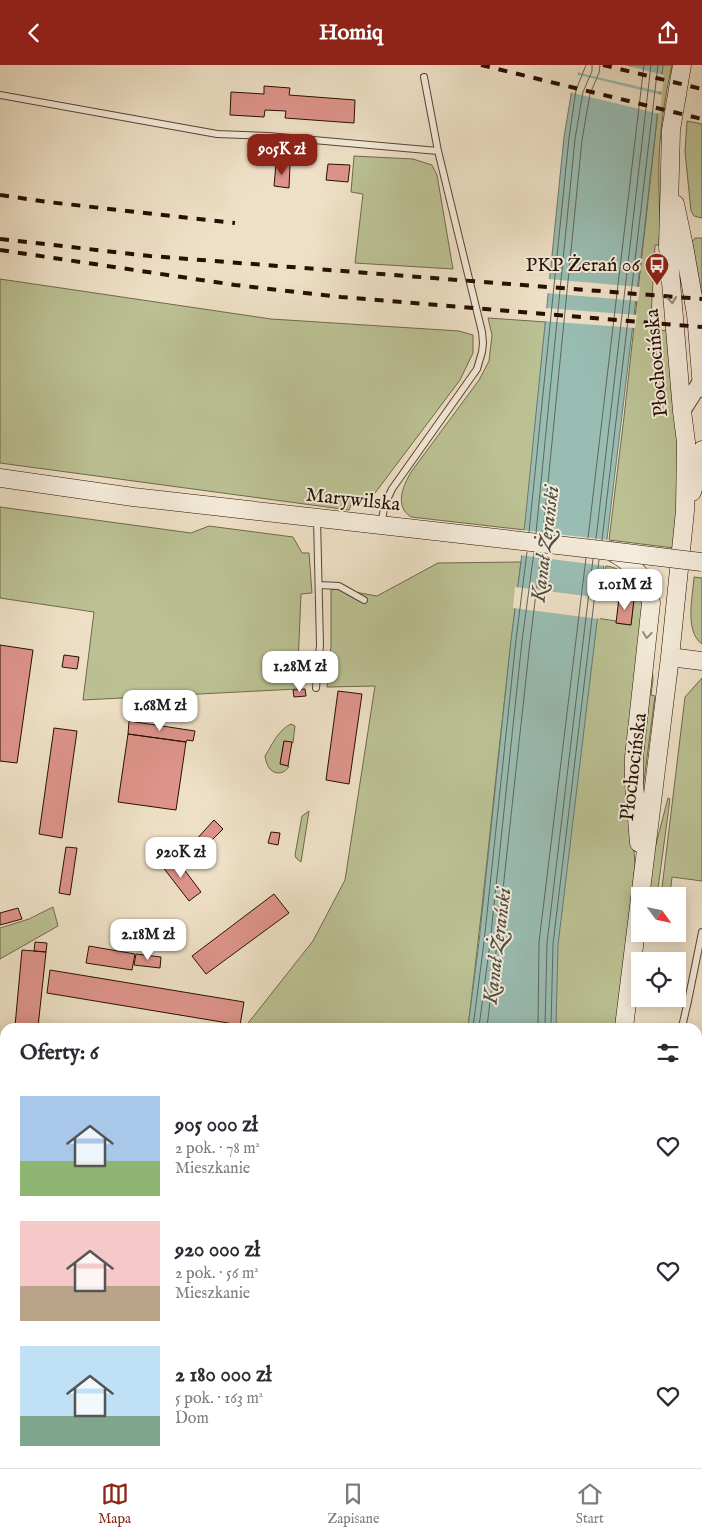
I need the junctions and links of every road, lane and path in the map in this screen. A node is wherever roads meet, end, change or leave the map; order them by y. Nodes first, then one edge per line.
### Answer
1 (682, 65) edge
2 (424, 77) dead end
3 (0, 95) edge
4 (438, 151) junction
5 (670, 181) junction
6 (699, 319) edge
7 (676, 342) junction
8 (702, 381) edge
9 (702, 388) edge
10 (682, 411) junction
11 (702, 450) edge
12 (0, 478) edge
13 (685, 511) junction
14 (317, 518) junction
15 (381, 524) junction
16 (610, 551) junction
17 (702, 562) edge
18 (319, 585) junction
19 (364, 600) dead end
20 (670, 657) junction
21 (702, 661) edge
22 (316, 688) dead end
23 (643, 872) junction
24 (702, 932) edge
25 (688, 1001) joint
26 (625, 1023) edge
27 (683, 1023) edge

1 - 5 main road, Płochocińska
2 - 4 lane
3 - 4 lane
4 - 15 lane
5 - 6 main road, Płochocińska
5 -> 7 main road, Płochocińska
6 - 8 main road, Płochocińska
7 - 8 main road
7 - 10 main road, Płochocińska
8 - 9 main road, Płochocińska
8 - 10 street
10 - 13 main road, Płochocińska
11 - 13 main road, Płochocińska
12 - 14 main road, Marywilska
13 - 20 main road, Płochocińska
14 - 15 main road, Marywilska
14 - 18 lane
15 - 16 main road, Marywilska
16 - 17 main road, Marywilska, bridge
16 -> 23 main road
18 - 19 lane
18 - 22 lane
20 - 21 main road
20 - 23 main road, Płochocińska
23 - 26 main road, Płochocińska
24 - 25 lane
25 - 27 lane

